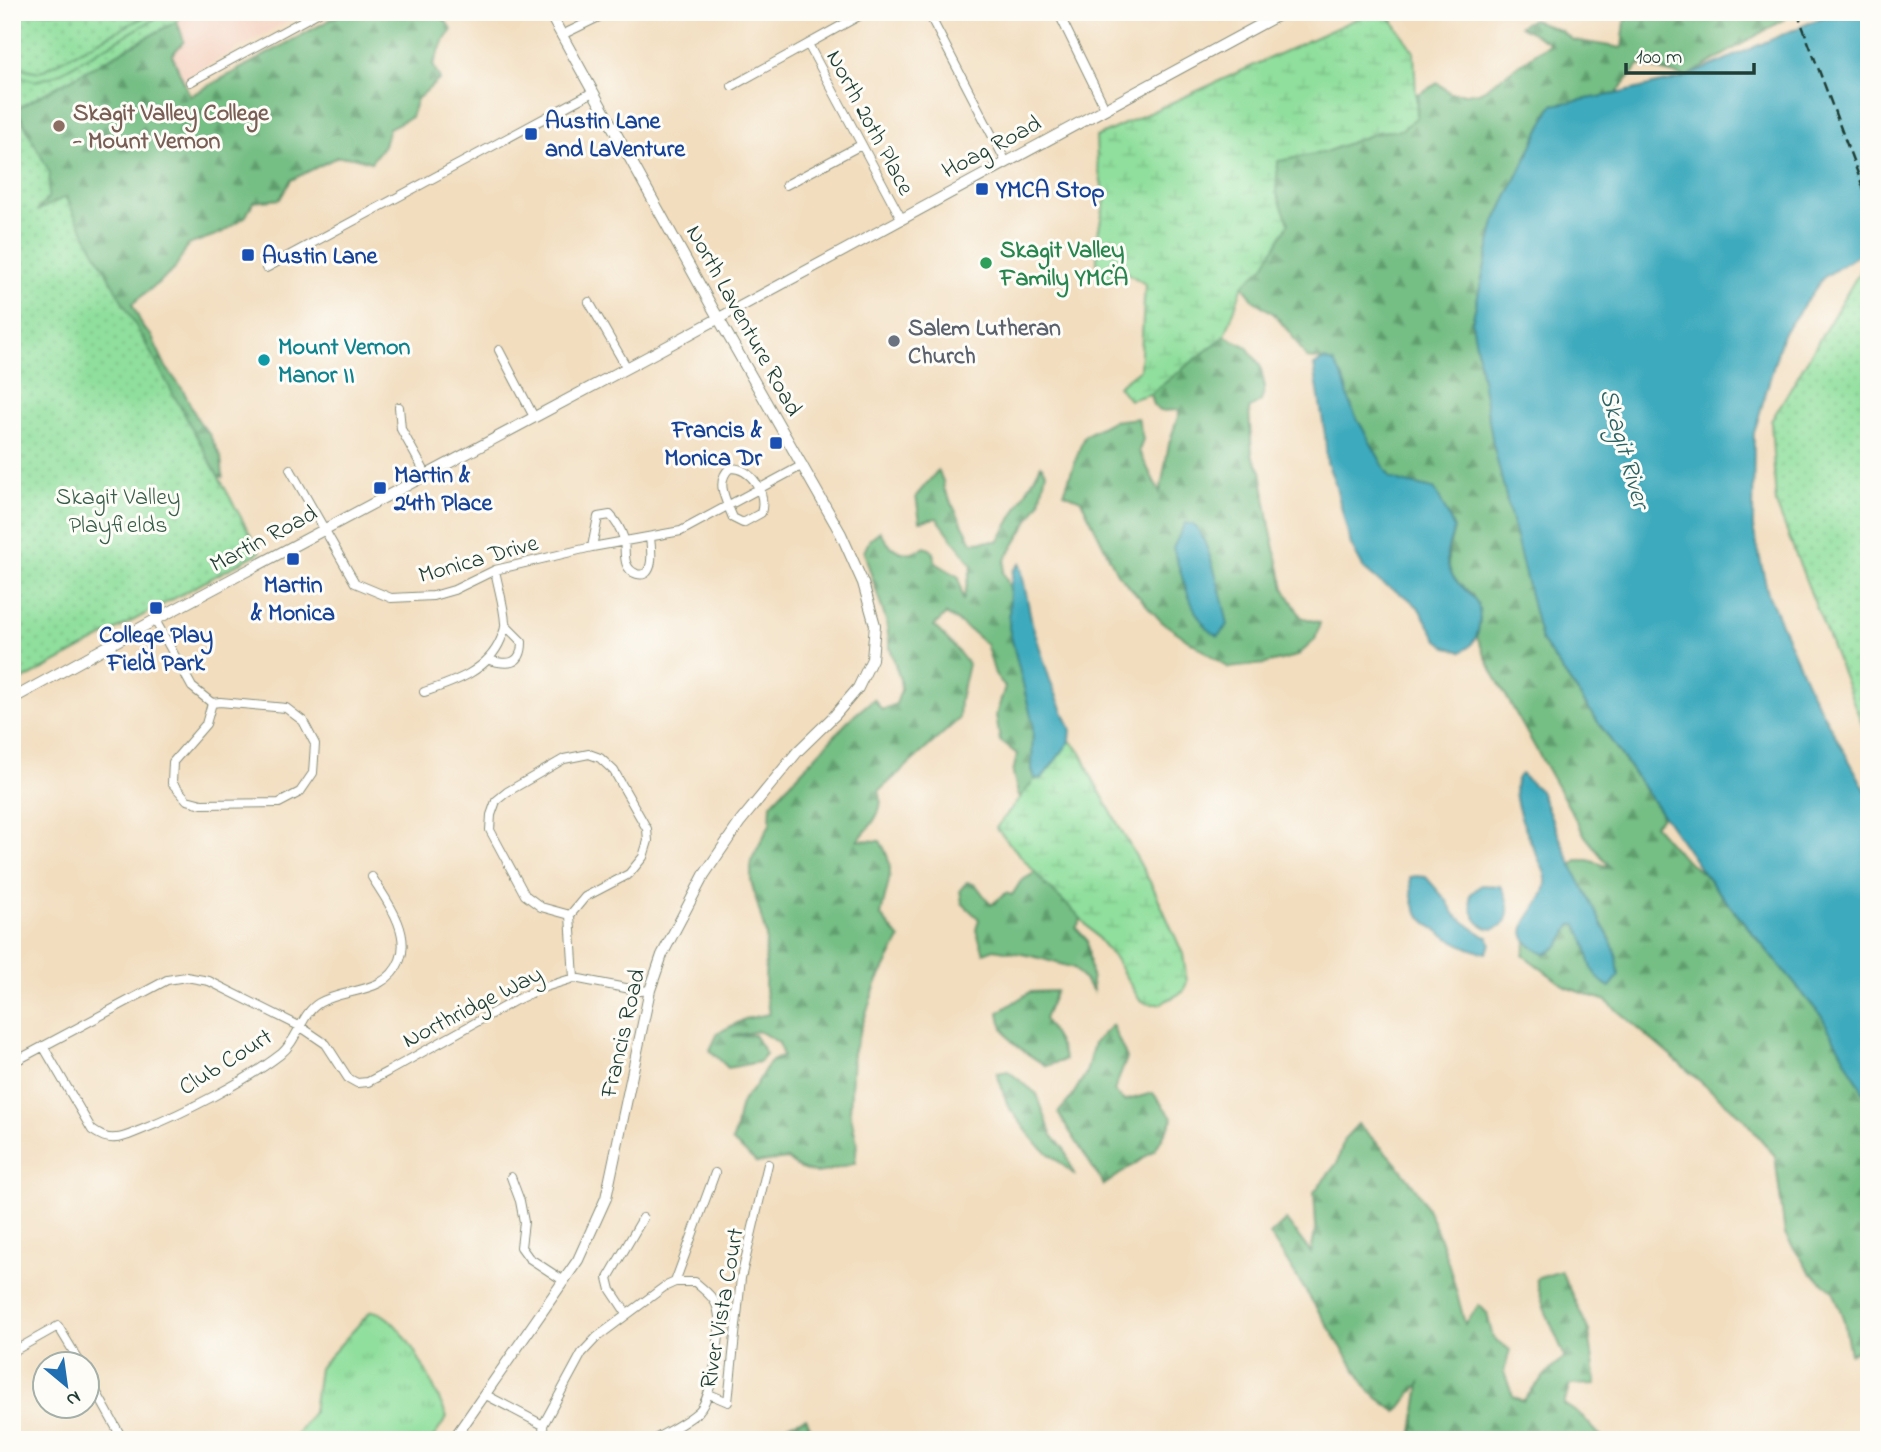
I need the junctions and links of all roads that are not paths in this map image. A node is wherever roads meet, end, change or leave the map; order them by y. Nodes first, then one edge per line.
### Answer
1 (318, 12) edge
2 (549, 12) edge
3 (609, 12) edge
4 (866, 12) edge
5 (928, 12) edge
6 (1058, 12) edge
7 (1284, 12) edge
8 (562, 35) junction
9 (808, 44) junction
10 (190, 82) dead end
11 (732, 86) dead end
12 (593, 92) junction
13 (1105, 108) junction
14 (861, 145) junction
15 (1006, 162) junction
16 (786, 185) dead end
17 (901, 218) junction
18 (266, 268) dead end
19 (589, 302) dead end
20 (718, 318) junction
21 (499, 350) dead end
22 (627, 368) junction
23 (399, 407) dead end
24 (534, 417) junction
25 (803, 466) junction
26 (290, 469) dead end
27 (426, 474) junction
28 (760, 489) junction
29 (729, 505) junction
30 (323, 530) junction
31 (650, 537) junction
32 (625, 542) junction
33 (592, 547) junction
34 (495, 569) junction
35 (155, 620) junction
36 (506, 626) junction
37 (872, 659) joint
38 (489, 660) junction
39 (424, 692) dead end
40 (12, 699) edge
41 (212, 703) junction
42 (372, 877) dead end
43 (570, 915) junction
44 (574, 978) junction
45 (650, 990) junction
46 (301, 1027) junction
47 (43, 1046) junction
48 (12, 1063) edge
49 (768, 1164) dead end
50 (715, 1173) dead end
51 (510, 1177) dead end
52 (643, 1218) dead end
53 (564, 1281) junction
54 (675, 1282) junction
55 (627, 1314) junction
56 (72, 1350) edge
57 (12, 1352) edge
58 (709, 1394) junction
59 (486, 1395) junction
60 (102, 1402) edge
61 (543, 1425) junction
62 (123, 1440) edge
63 (453, 1440) edge
64 (544, 1440) edge
65 (653, 1440) edge

1 - 10 street
2 - 8 street, North Laventure Road
3 - 8 street
4 - 9 street
5 - 15 street
6 - 13 street
7 - 13 street, Hoag Road
8 - 12 street, North Laventure Road
9 - 11 street
9 - 14 street, North 20th Place
12 - 18 street
12 - 20 street, North Laventure Road
13 - 15 street, Hoag Road
14 - 16 street
14 - 17 street, North 20th Place
15 - 17 street, Hoag Road
17 - 20 street, Hoag Road
19 - 22 street
20 - 22 street, Martin Road
20 - 25 street, North Laventure Road
21 - 24 street
22 - 24 street, Martin Road
23 - 27 street
24 - 27 street, Martin Road
25 - 28 street, Monica Drive
25 - 37 street, North Laventure Road
26 - 30 street, Monica Drive
27 - 30 street, Martin Road
28 - 29 street, Monica Drive
28 - 29 street
28 - 29 street
29 - 31 street, Monica Drive
30 - 34 street, Monica Drive
30 - 35 street, Martin Road
31 - 32 street, Monica Drive
31 - 32 street
32 - 33 street, Monica Drive
32 - 33 street
33 - 34 street, Monica Drive
34 - 36 street
35 - 40 street, Martin Road
35 - 41 street
36 - 38 street
36 - 38 street
37 - 45 street, Francis Road
38 - 39 street
41 - 41 street
42 - 46 street, Club Court
43 - 43 street
43 - 44 street
44 - 45 street, Northridge Way
44 - 46 street, Northridge Way
45 - 53 street, Francis Road
46 - 47 street
46 - 47 street, Club Court
47 - 48 street
49 - 58 street, River Vista Court
50 - 54 street
51 - 53 street
52 - 55 street
53 - 59 street, Francis Road
54 - 55 street
54 - 58 street
55 - 61 street
56 - 57 street
58 - 65 street
59 - 61 street
59 - 63 street, Francis Road
60 - 62 street
61 - 64 street

